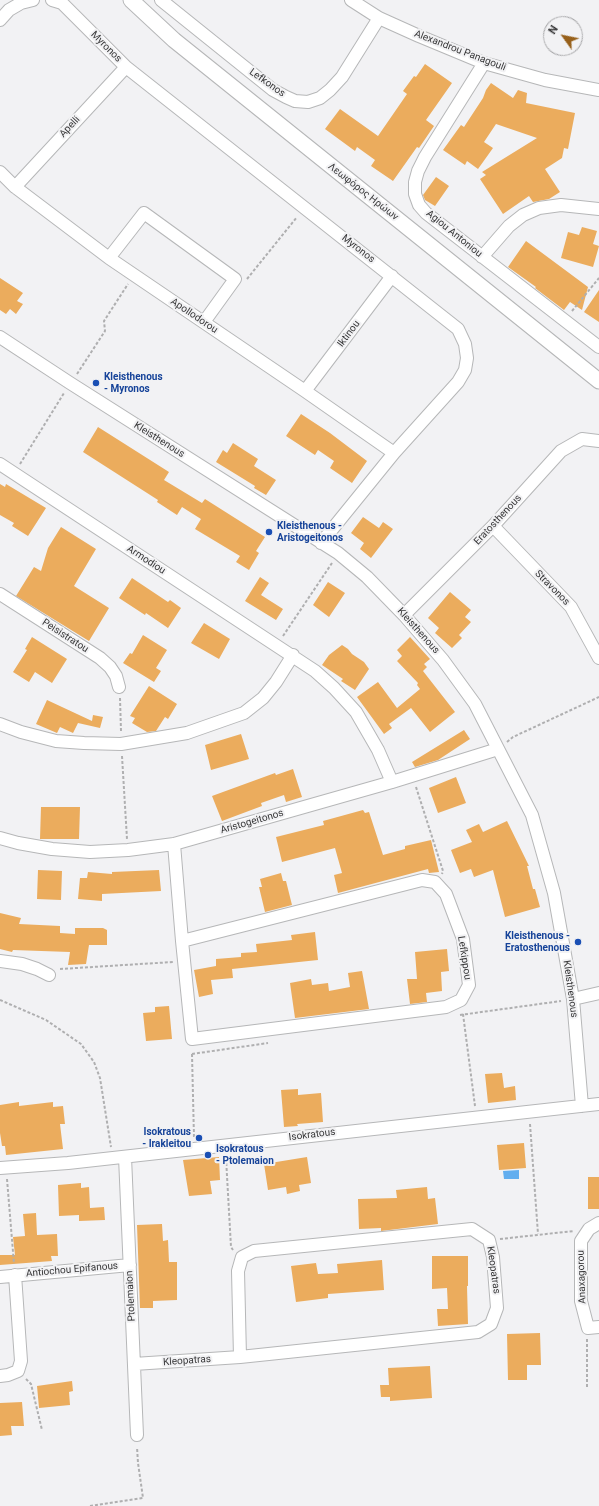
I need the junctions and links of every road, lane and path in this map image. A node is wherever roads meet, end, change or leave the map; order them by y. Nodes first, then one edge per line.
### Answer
1 (33, 0) edge
2 (52, 0) edge
3 (131, 0) edge
4 (161, 0) edge
5 (351, 0) edge
6 (380, 18) junction
7 (0, 20) edge
8 (484, 63) junction
9 (126, 67) junction
10 (599, 90) edge
11 (0, 172) edge
12 (15, 187) junction
13 (304, 207) junction
14 (599, 209) edge
15 (482, 257) junction
16 (109, 258) junction
17 (392, 276) junction
18 (599, 278) edge
19 (236, 279) junction
20 (565, 320) junction
21 (204, 322) junction
22 (0, 337) edge
23 (599, 347) edge
24 (599, 382) edge
25 (306, 391) junction
26 (599, 441) edge
27 (394, 453) junction
28 (0, 464) edge
29 (493, 526) junction
30 (321, 543) junction
31 (338, 554) junction
32 (0, 594) edge
33 (404, 615) junction
34 (277, 645) junction
35 (293, 655) junction
36 (599, 658) edge
37 (119, 687) joint
38 (599, 697) edge
39 (0, 724) edge
40 (121, 744) junction
41 (498, 749) junction
42 (412, 776) junction
43 (392, 782) junction
44 (0, 838) edge
45 (174, 844) junction
46 (128, 850) junction
47 (439, 887) junction
48 (182, 941) junction
49 (0, 961) edge
50 (184, 962) junction
51 (49, 975) joint
52 (599, 993) edge
53 (573, 999) junction
54 (0, 1000) edge
55 (461, 1000) junction
56 (192, 1039) junction
57 (599, 1104) edge
58 (582, 1106) junction
59 (529, 1112) junction
60 (476, 1117) junction
61 (226, 1145) junction
62 (194, 1149) junction
63 (125, 1157) junction
64 (112, 1158) junction
65 (3, 1167) edge
66 (594, 1226) edge
67 (538, 1234) junction
68 (488, 1240) junction
69 (242, 1257) junction
70 (130, 1265) junction
71 (14, 1275) junction
72 (0, 1277) edge
73 (594, 1327) edge
74 (240, 1357) junction
75 (134, 1364) junction
76 (18, 1371) junction
77 (0, 1376) edge
78 (587, 1389) dead end
79 (42, 1430) dead end
80 (137, 1436) joint
81 (90, 1506) edge

1 - 7 street
2 - 9 street, Myronos
3 - 24 main road, Λεωφόρος Ηρώων
4 - 6 street, Lefkonos
5 - 6 street, Alexandrou Panagouli
6 - 8 street, Alexandrou Panagouli
8 - 10 street, Alexandrou Panagouli
8 - 15 street, Agiou Antoniou
9 - 12 street, Apelli
9 - 13 street, Myronos
11 - 12 street, Apollodorou
12 - 16 street, Apollodorou
13 - 17 street, Myronos
13 - 19 path
14 - 15 street
15 - 20 street, Agiou Antoniou
16 - 19 street
16 - 21 street, Apollodorou
17 - 25 street, Iktinou
17 - 27 street, Myronos
18 - 20 path
19 - 21 street
20 - 23 street, Agiou Antoniou
21 - 25 street, Apollodorou
22 - 30 street, Kleisthenous
25 - 27 street, Apollodorou
26 - 29 street, Eratosthenous
27 - 30 street, Myronos
28 - 34 street, Armodiou
29 - 33 street, Eratosthenous
29 - 36 street, Stravonos
30 - 31 street, Kleisthenous
31 - 33 street, Kleisthenous
31 - 34 path
32 - 37 street, Peisistratou
33 - 41 street, Kleisthenous
34 - 35 street, Armodiou
35 - 40 street
35 - 43 street, Armodiou
37 - 40 path
38 - 41 path
39 - 40 street
40 - 46 path
41 - 42 street, Aristogeitonos
41 - 53 street, Kleisthenous
42 - 43 street, Aristogeitonos
42 - 47 path
43 - 45 street, Aristogeitonos
44 - 46 street, Aristogeitonos
45 - 46 street, Aristogeitonos
45 - 48 street
47 - 48 street
47 - 55 street, Lefkippou
48 - 50 street
49 - 51 street
50 - 51 path
50 - 56 street
52 - 53 street
53 - 58 street, Kleisthenous
54 - 64 path
55 - 56 street
55 - 60 path
56 - 62 path
57 - 58 street, Isokratous
58 - 59 street, Isokratous
59 - 60 street, Isokratous
59 - 67 path
60 - 61 street, Isokratous
61 - 62 street, Isokratous
61 - 69 path
62 - 63 street, Isokratous
63 - 64 street, Isokratous
63 - 70 street, Ptolemaion
64 - 65 street, Isokratous
65 - 71 path
66 - 67 path
66 - 73 street, Anaxagorou
67 - 68 path
68 - 69 street, Kleopatras
68 - 74 street, Kleopatras
69 - 74 street
70 - 71 street, Antiochou Epifanous
70 - 75 street, Ptolemaion
71 - 72 street, Antiochou Epifanous
71 - 76 street, Antiochou Epifanous
73 - 78 path
74 - 75 street, Kleopatras
75 - 80 street, Ptolemaion
76 - 77 street
76 - 79 path
80 - 81 path

